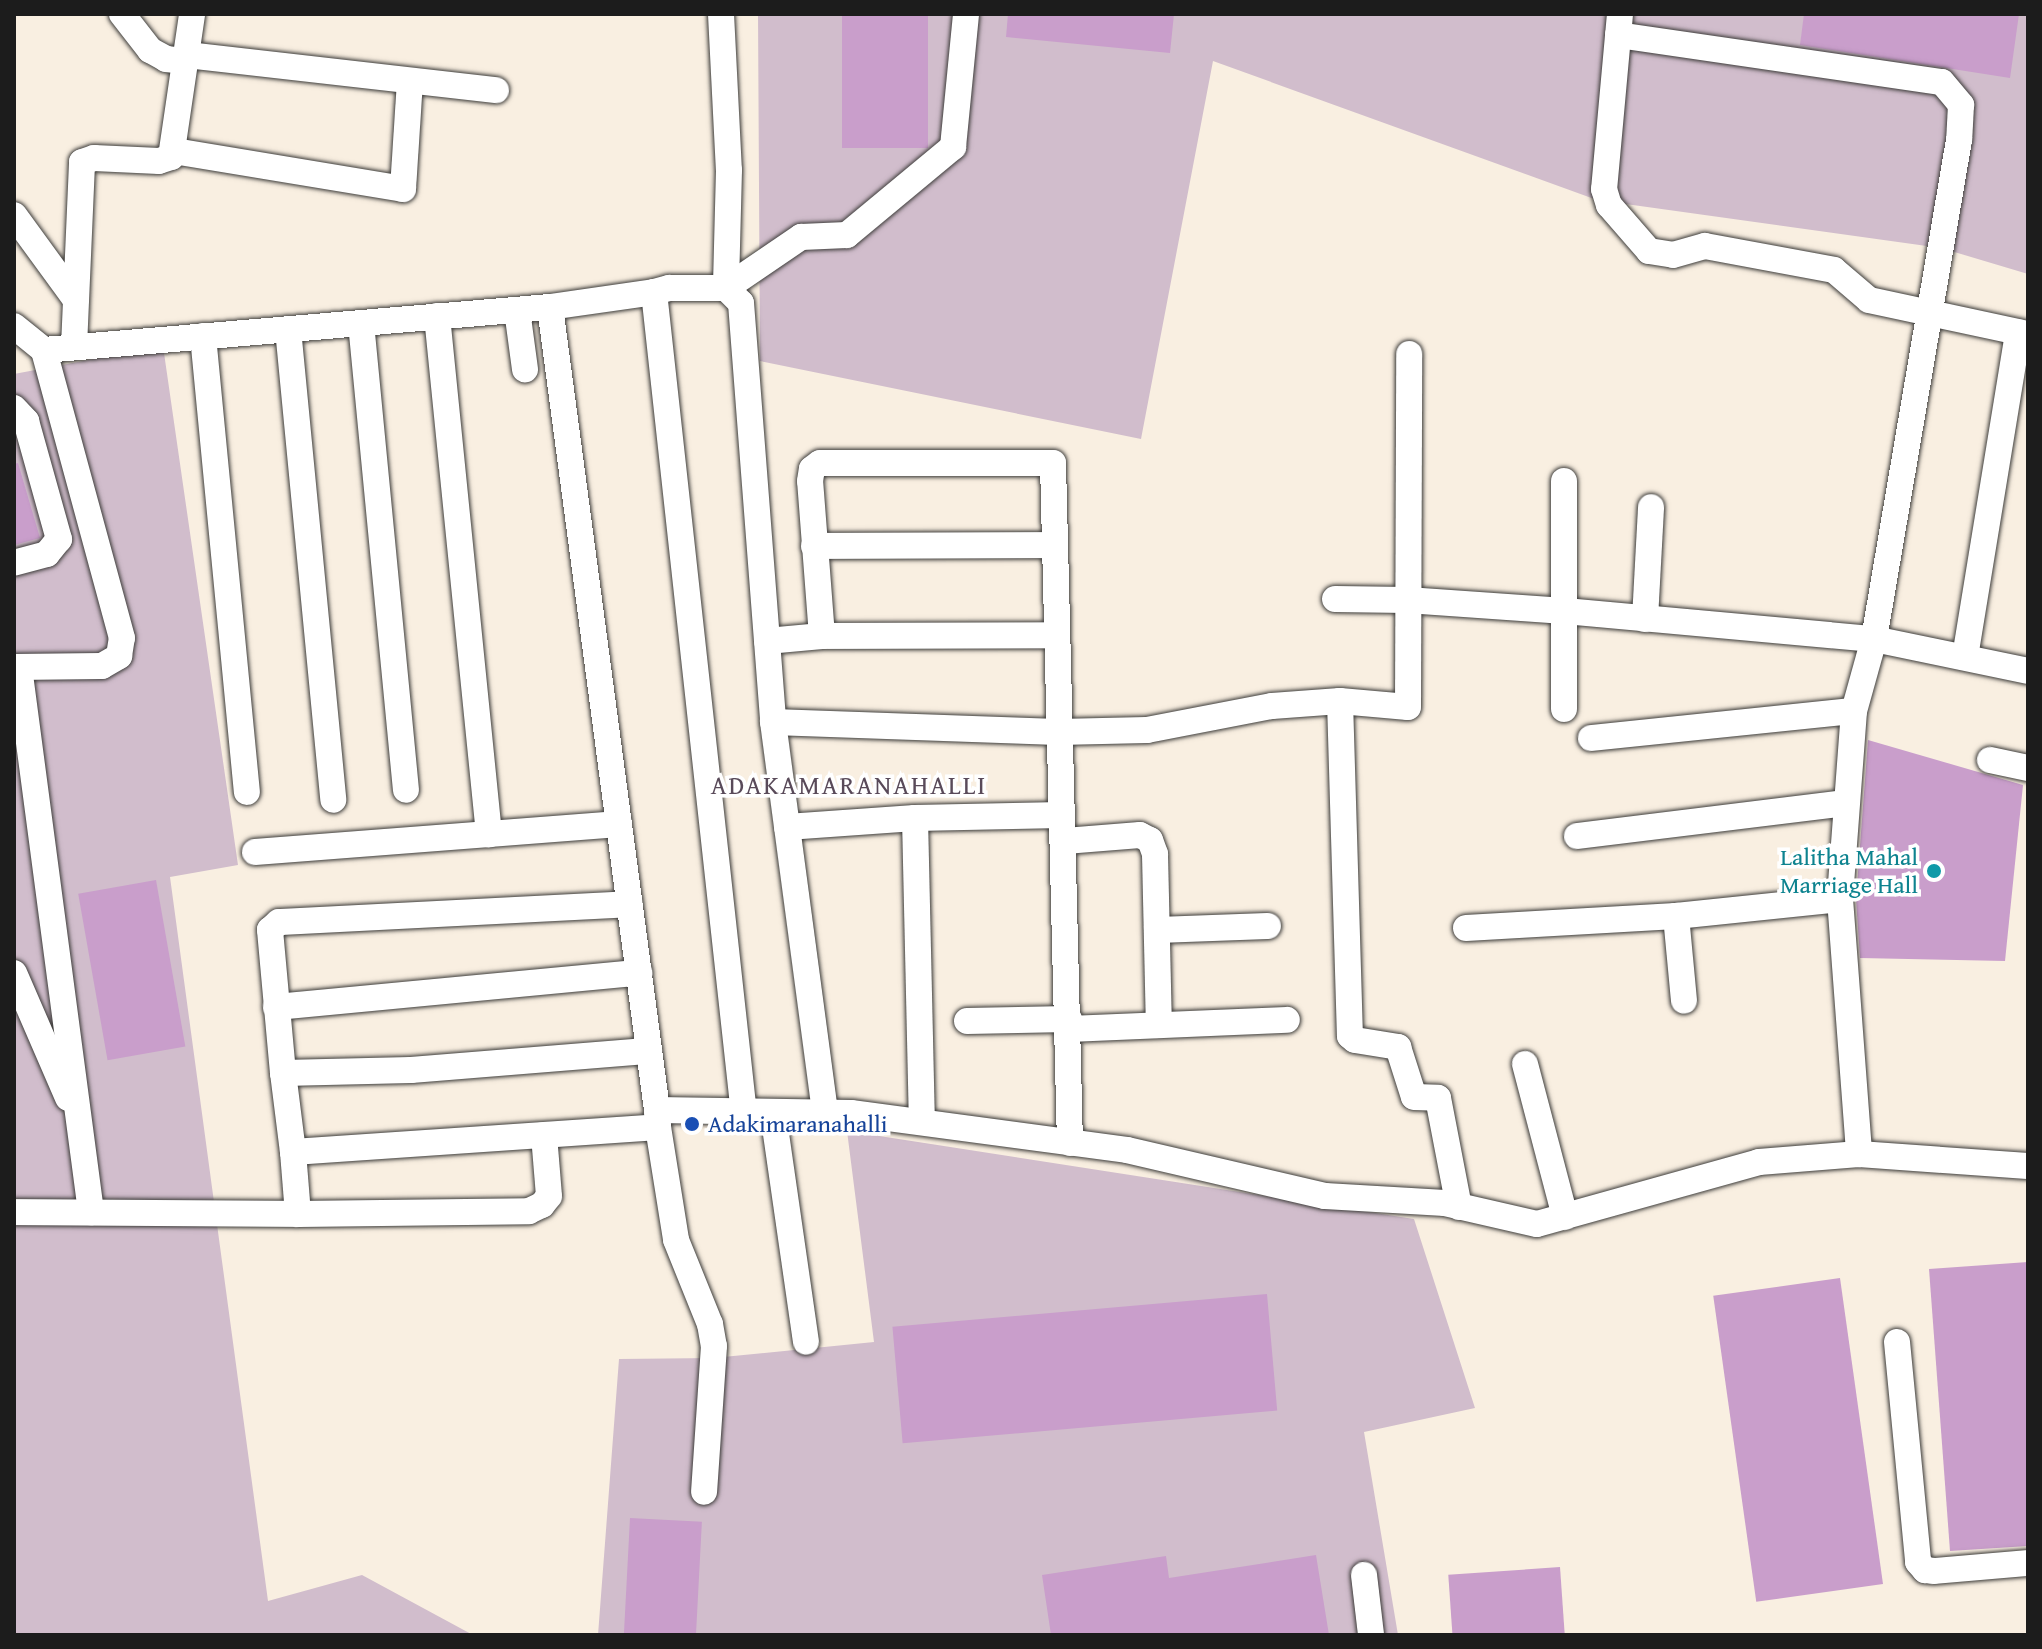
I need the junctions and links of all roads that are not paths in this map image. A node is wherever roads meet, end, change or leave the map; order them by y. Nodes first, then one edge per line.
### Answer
1 (122, 14) edge
2 (192, 14) edge
3 (721, 14) edge
4 (966, 14) edge
5 (1619, 25) edge
6 (186, 58) junction
7 (410, 81) junction
8 (496, 90) dead end
9 (174, 151) junction
10 (14, 215) edge
11 (726, 288) junction
12 (654, 292) junction
13 (76, 300) junction
14 (550, 307) junction
15 (517, 310) junction
16 (1929, 310) junction
17 (437, 316) junction
18 (361, 323) junction
19 (288, 329) junction
20 (2023, 333) edge
21 (16, 334) edge
22 (203, 336) junction
23 (74, 347) junction
24 (44, 350) junction
25 (1409, 354) dead end
26 (525, 369) dead end
27 (14, 408) edge
28 (1564, 481) dead end
29 (1651, 507) dead end
30 (1055, 545) junction
31 (814, 546) junction
32 (14, 563) edge
33 (1335, 599) dead end
34 (1407, 600) junction
35 (1565, 611) junction
36 (1645, 619) junction
37 (1057, 635) junction
38 (822, 636) junction
39 (1874, 639) junction
40 (767, 641) junction
41 (1965, 657) junction
42 (17, 667) edge
43 (2028, 671) edge
44 (1340, 701) junction
45 (1564, 709) dead end
46 (1854, 711) junction
47 (773, 722) junction
48 (1058, 732) junction
49 (1591, 738) dead end
50 (1990, 760) dead end
51 (2028, 768) edge
52 (406, 790) dead end
53 (247, 792) dead end
54 (333, 800) dead end
55 (1845, 803) junction
56 (915, 818) junction
57 (619, 824) junction
58 (787, 827) junction
59 (1064, 828) junction
60 (489, 834) junction
61 (1577, 836) dead end
62 (255, 852) dead end
63 (1840, 899) junction
64 (630, 904) junction
65 (1676, 916) junction
66 (1268, 926) dead end
67 (1466, 928) dead end
68 (1157, 930) junction
69 (59, 966) junction
70 (14, 973) edge
71 (639, 973) junction
72 (25, 998) junction
73 (1684, 1001) dead end
74 (276, 1007) junction
75 (1287, 1020) dead end
76 (967, 1021) dead end
77 (1069, 1024) junction
78 (1159, 1025) junction
79 (649, 1051) junction
80 (1525, 1064) dead end
81 (283, 1073) junction
82 (773, 1113) junction
83 (825, 1113) junction
84 (744, 1114) junction
85 (657, 1118) junction
86 (922, 1122) junction
87 (80, 1127) junction
88 (544, 1135) junction
89 (1070, 1143) junction
90 (293, 1152) junction
91 (1859, 1154) junction
92 (2028, 1166) edge
93 (1459, 1207) junction
94 (14, 1212) edge
95 (91, 1212) junction
96 (298, 1214) junction
97 (1565, 1217) junction
98 (806, 1342) dead end
99 (1897, 1342) dead end
100 (704, 1492) dead end
101 (2028, 1563) edge
102 (1364, 1575) dead end
103 (1371, 1635) edge

1 - 6 street
2 - 6 street
3 - 11 street
4 - 11 street
5 - 16 street
5 - 16 street
6 - 7 street
6 - 9 street
7 - 8 street
7 - 9 street
9 - 13 street
10 - 13 street
11 - 12 street
11 - 40 street
12 - 14 street
12 - 84 street
13 - 23 street
14 - 15 street
14 - 57 street
15 - 17 street
15 - 26 street
16 - 20 street
16 - 39 street
17 - 18 street
17 - 60 street
18 - 19 street
18 - 52 street
19 - 22 street
19 - 54 street
20 - 41 street
21 - 24 street
22 - 23 street
22 - 53 street
23 - 24 street
24 - 42 street
25 - 34 street
27 - 32 street
28 - 35 street
29 - 36 street
30 - 31 street
30 - 31 street
30 - 37 street
31 - 38 street
33 - 34 street
34 - 35 street
34 - 44 street
35 - 36 street
35 - 45 street
36 - 39 street
37 - 38 street
37 - 48 street
38 - 40 street
39 - 41 street
39 - 46 street
40 - 47 street
41 - 43 street
42 - 69 street
44 - 48 street
44 - 93 street
46 - 49 street
46 - 55 street
47 - 48 street
47 - 58 street
48 - 59 street
50 - 51 street
55 - 61 street
55 - 63 street
56 - 58 street
56 - 59 street
56 - 86 street
57 - 60 street
57 - 64 street
58 - 83 street
59 - 68 street
59 - 77 street
60 - 62 street
63 - 65 street
63 - 91 street
64 - 71 street
64 - 74 street
65 - 67 street
65 - 73 street
66 - 68 street
68 - 78 street
69 - 72 street
69 - 87 street
70 - 72 street
71 - 74 street
71 - 79 street
72 - 87 street
74 - 81 street
75 - 78 street
76 - 77 street
77 - 78 street
77 - 89 street
79 - 81 street
79 - 85 street
80 - 97 street
81 - 90 street
82 - 83 street
82 - 84 street
82 - 98 street
83 - 86 street
84 - 85 street
85 - 88 street
85 - 100 street
86 - 89 street
87 - 95 street
88 - 90 street
88 - 96 street
89 - 93 street
90 - 96 street
91 - 92 street
91 - 97 street
93 - 97 street
94 - 95 street
95 - 96 street
99 - 101 street
102 - 103 street

